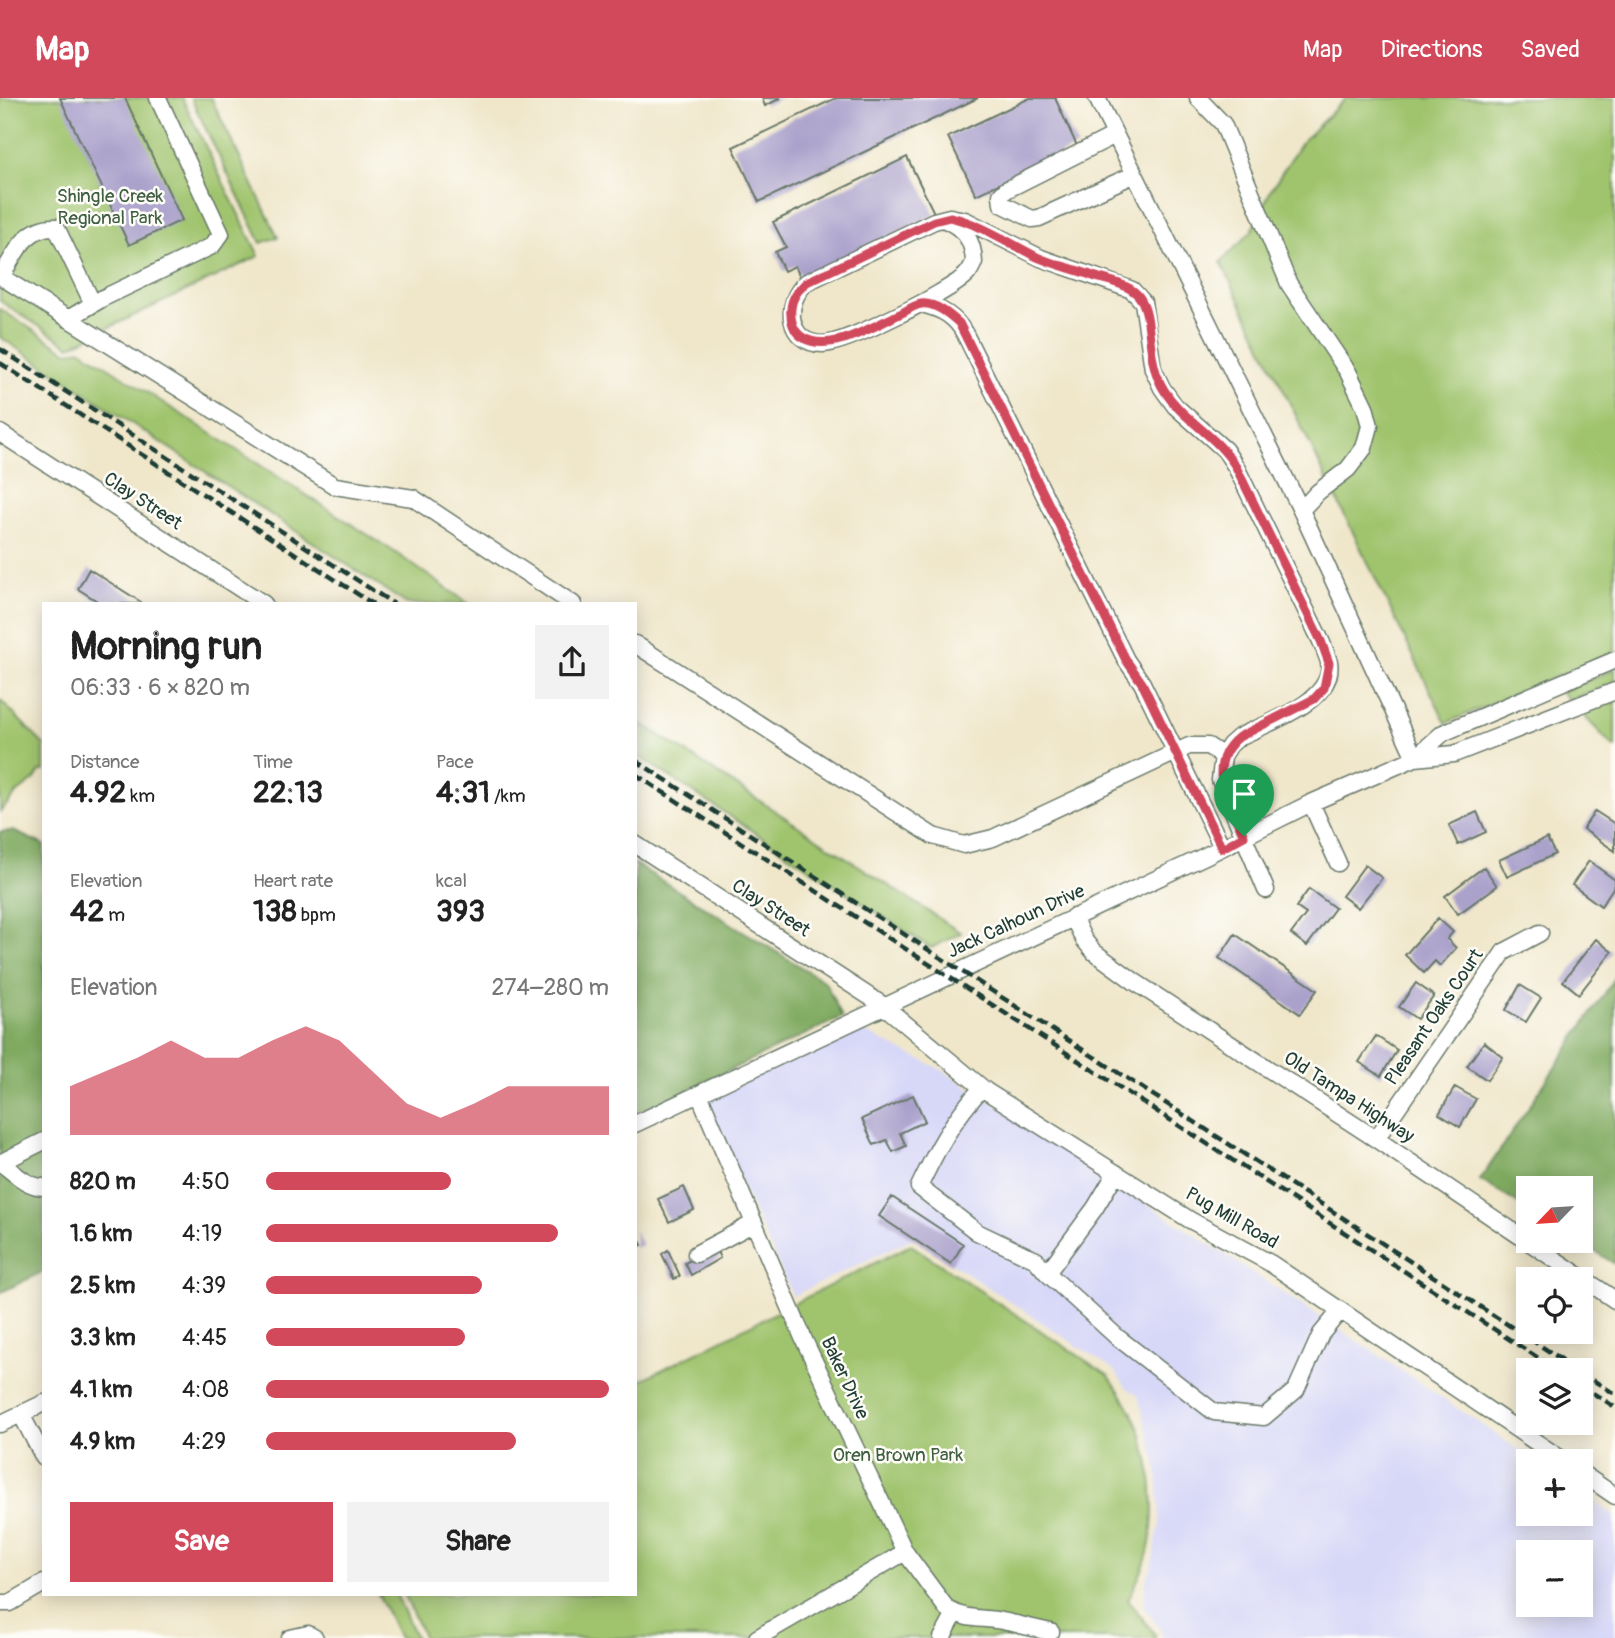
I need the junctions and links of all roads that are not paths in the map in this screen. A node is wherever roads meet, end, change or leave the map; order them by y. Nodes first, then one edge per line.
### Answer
1 (158, 98) edge
2 (1097, 98) edge
3 (1198, 98) edge
4 (1115, 135) junction
5 (1133, 174) junction
6 (943, 219) junction
7 (1, 277) edge
8 (93, 303) junction
9 (922, 304) junction
10 (68, 319) junction
11 (0, 433) edge
12 (1301, 510) junction
13 (261, 602) edge
14 (570, 602) edge
15 (637, 645) edge
16 (1615, 660) edge
17 (1615, 691) edge
18 (1176, 752) junction
19 (1223, 756) junction
20 (1415, 758) junction
21 (1311, 803) junction
22 (1244, 836) junction
23 (637, 845) edge
24 (1222, 848) junction
25 (1338, 863) dead end
26 (1266, 890) dead end
27 (1073, 917) junction
28 (1540, 933) dead end
29 (884, 1006) junction
30 (982, 1088) junction
31 (699, 1094) junction
32 (637, 1123) edge
33 (1376, 1139) junction
34 (42, 1142) edge
35 (0, 1163) edge
36 (1116, 1173) junction
37 (42, 1187) edge
38 (754, 1223) junction
39 (696, 1254) dead end
40 (1046, 1273) junction
41 (1615, 1300) edge
42 (1340, 1311) junction
43 (42, 1404) edge
44 (22, 1414) junction
45 (0, 1424) edge
46 (1546, 1449) edge
47 (42, 1454) edge
48 (1593, 1481) edge
49 (1615, 1496) edge
50 (905, 1552) junction
51 (42, 1584) edge
52 (0, 1603) edge
53 (955, 1614) junction
54 (1051, 1632) dead end
55 (311, 1636) edge
56 (290, 1638) edge
57 (757, 1638) edge
58 (942, 1638) edge

1 - 8 street
2 - 4 street
3 - 12 street
4 - 5 street
4 - 5 street
5 - 12 street
6 - 9 street
6 - 9 street
6 - 19 street
7 - 8 street
7 - 10 street
8 - 10 street
9 - 18 street
10 - 14 street
11 - 13 street, Clay Street
12 - 20 street
15 - 18 street
16 - 20 street, Jack Calhoun Drive
17 - 20 street, Jack Calhoun Drive
18 - 19 street
18 - 24 street
19 - 22 street
20 - 21 street, Jack Calhoun Drive
21 - 22 street, Jack Calhoun Drive
21 - 25 street
22 - 24 street, Jack Calhoun Drive
22 - 26 street
23 - 29 street, Clay Street
24 - 27 street, Jack Calhoun Drive
27 - 29 street, Jack Calhoun Drive
27 - 33 street, Old Tampa Highway
28 - 33 street, Pleasant Oaks Court
29 - 30 street, Pug Mill Road
29 - 31 street, Jack Calhoun Drive
30 - 36 street, Pug Mill Road
30 - 40 street
31 - 32 street, Jack Calhoun Drive
31 - 38 street, Baker Drive
33 - 41 street, Old Tampa Highway
34 - 35 street
35 - 37 street
36 - 40 street
36 - 42 street, Pug Mill Road
38 - 39 street
38 - 50 street, Baker Drive
40 - 42 street
42 - 46 street, Pug Mill Road
43 - 44 street
44 - 45 street
44 - 47 street
48 - 49 street
50 - 53 street, Baker Drive
50 - 57 street
51 - 52 street
53 - 54 street
53 - 58 street
55 - 56 street

